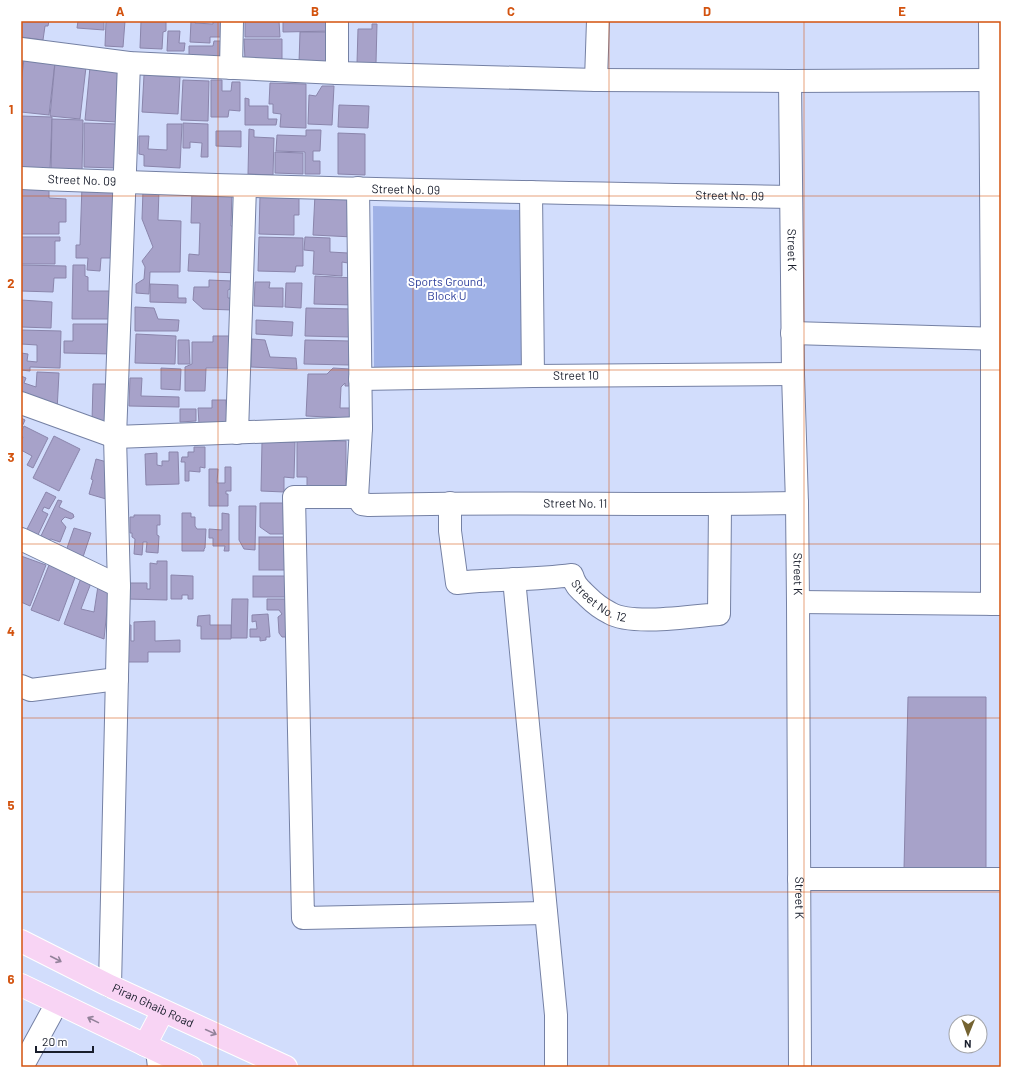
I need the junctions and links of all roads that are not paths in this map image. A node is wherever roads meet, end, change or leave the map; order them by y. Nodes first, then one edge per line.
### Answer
1 (232, 21) edge
2 (337, 21) edge
3 (598, 21) edge
4 (990, 21) edge
5 (21, 49) edge
6 (129, 63) junction
7 (231, 68) junction
8 (337, 73) junction
9 (596, 80) junction
10 (991, 80) junction
11 (790, 81) junction
12 (21, 178) edge
13 (124, 182) junction
14 (245, 186) junction
15 (358, 188) junction
16 (531, 192) junction
17 (791, 197) junction
18 (792, 334) junction
19 (997, 339) edge
20 (793, 374) junction
21 (533, 376) junction
22 (360, 379) junction
23 (21, 403) edge
24 (361, 428) junction
25 (237, 433) junction
26 (115, 437) junction
27 (357, 497) junction
28 (450, 503) junction
29 (797, 503) junction
30 (720, 504) junction
31 (21, 539) edge
32 (514, 579) junction
33 (119, 586) junction
34 (798, 602) junction
35 (997, 604) edge
36 (117, 679) junction
37 (21, 686) edge
38 (799, 879) junction
39 (1001, 879) edge
40 (546, 913) junction
41 (21, 941) edge
42 (21, 985) edge
43 (110, 986) junction
44 (56, 1003) junction
45 (164, 1010) junction
46 (154, 1054) edge
47 (22, 1067) edge
48 (191, 1067) edge
49 (286, 1067) edge
50 (556, 1067) edge
51 (800, 1067) edge

1 - 7 street
2 - 8 street
3 - 9 street
4 - 10 street
5 - 6 street
6 - 7 street
6 - 13 street
7 - 8 street
8 - 9 street
9 - 11 street
10 - 11 street
10 - 19 street
11 - 17 street, Street K
12 - 13 street, Street No. 09
13 - 14 street, Street No. 09
13 - 26 street
14 - 15 street, Street No. 09
14 - 25 street
15 - 16 street, Street No. 09
15 - 22 street
16 - 17 street, Street No. 09
16 - 21 street
17 - 18 street, Street K
18 - 19 street
18 - 20 street, Street K
19 - 35 street
20 - 21 street, Street 10
20 - 29 street, Street K
21 - 22 street, Street 10
22 - 24 street
23 - 26 street
24 - 25 street
24 - 27 street
25 - 26 street
26 - 33 street
27 - 28 street, Street No. 11
27 - 40 street
28 - 30 street, Street No. 11
28 - 32 street, Street No. 12
29 - 30 street, Street No. 11
29 - 34 street, Street K
30 - 32 street, Street No. 12
31 - 33 street
32 - 40 street
33 - 36 street
34 - 35 street
34 - 38 street, Street K
36 - 37 street
36 - 43 street
38 - 39 street
38 - 51 street, Street K
40 - 50 street
41 -> 43 main road, Piran Ghaib Road
42 - 44 main road
43 - 45 main road, Piran Ghaib Road
46 -> 44 main road
44 - 47 street
45 - 46 main road
45 -> 49 main road, Piran Ghaib Road
46 - 48 main road

